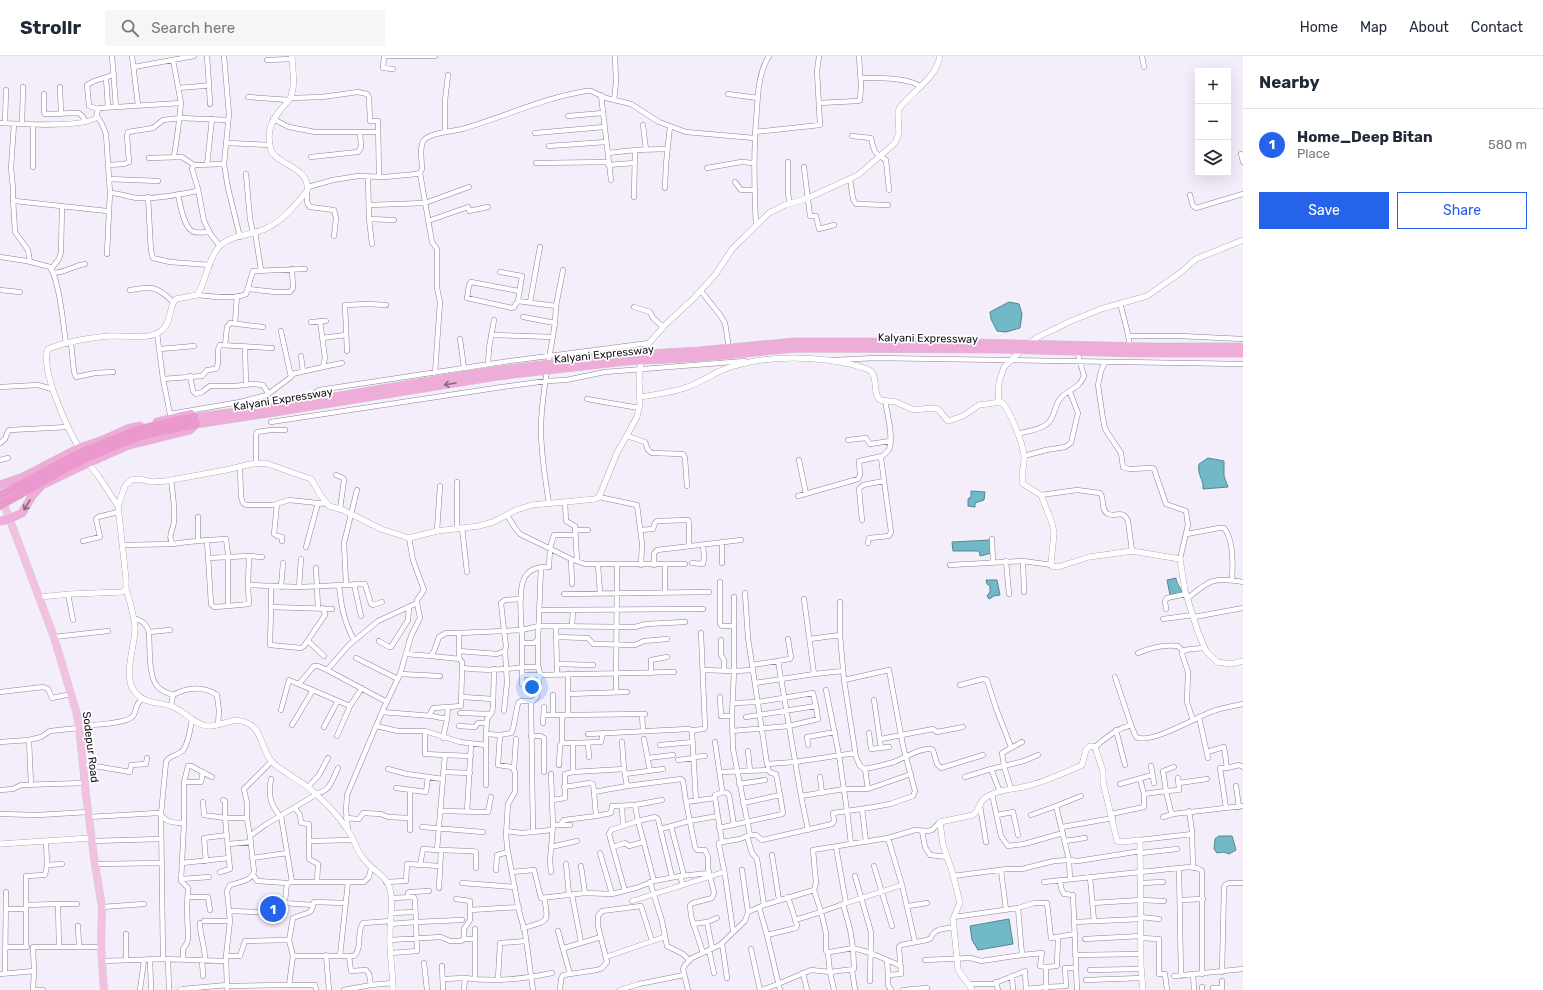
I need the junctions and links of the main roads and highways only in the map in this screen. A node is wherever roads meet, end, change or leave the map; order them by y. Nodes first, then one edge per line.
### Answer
1 (1243, 347) edge
2 (1027, 348) junction
3 (1243, 354) edge
4 (642, 357) junction
5 (547, 371) junction
6 (195, 420) junction
7 (84, 456) junction
8 (0, 485) edge
9 (1, 495) edge
10 (2, 505) edge
11 (4, 520) edge
12 (104, 990) edge

1 - 2 highway, Kalyani Expressway
2 - 3 highway, Kalyani Expressway
2 - 4 highway, Kalyani Expressway
2 - 4 highway, Kalyani Expressway
4 - 5 highway, Kalyani Expressway
5 - 6 highway, Kalyani Expressway
5 - 6 highway, Kalyani Expressway
6 - 7 highway
6 - 7 highway, Kalyani Expressway
7 - 8 highway, Kalyani Expressway
7 - 9 highway
7 - 10 highway
7 -> 11 highway, Kalyani Expressway
9 - 11 main road, Sodepur Road
11 - 12 main road, Sodepur Road

